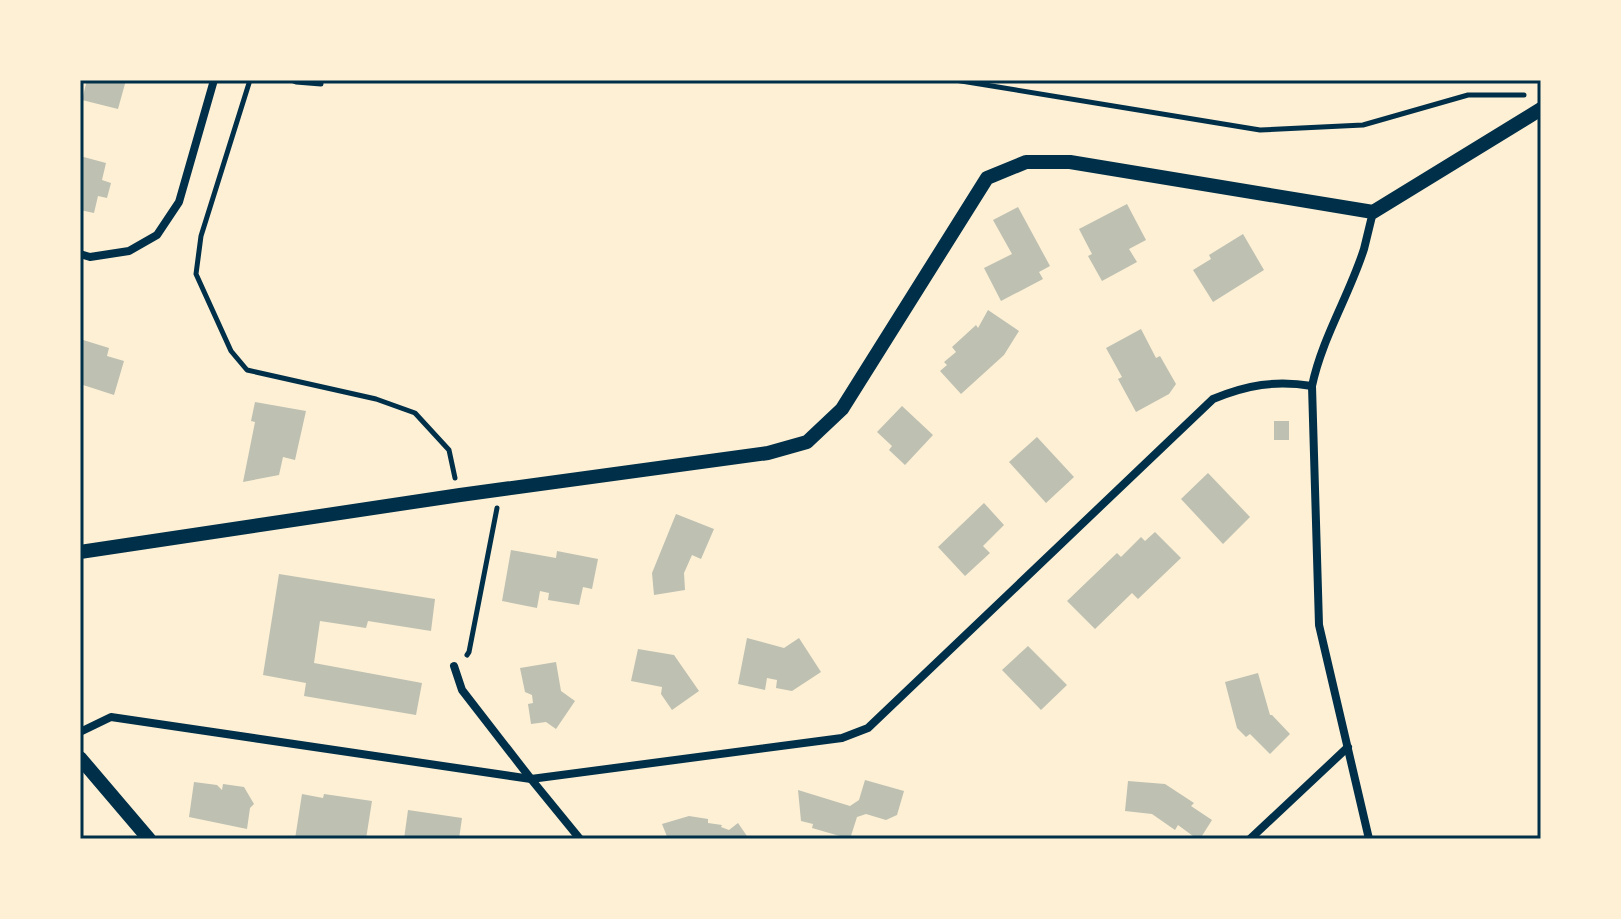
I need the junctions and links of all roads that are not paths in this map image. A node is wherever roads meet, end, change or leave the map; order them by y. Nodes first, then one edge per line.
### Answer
1 (214, 80) edge
2 (1541, 109) edge
3 (1373, 212) junction
4 (80, 254) edge
5 (1312, 386) junction
6 (80, 552) edge
7 (454, 666) road end
8 (80, 732) edge
9 (1348, 747) junction
10 (80, 758) edge
11 (531, 779) junction
12 (149, 839) edge
13 (580, 839) edge
14 (1250, 839) edge
15 (1369, 839) edge

1 - 4 street
2 - 3 street
3 - 5 street
3 - 6 street
5 - 9 street
5 - 11 street
7 - 11 street
8 - 11 street
9 - 14 street
9 - 15 street
10 - 12 street
11 - 13 street

